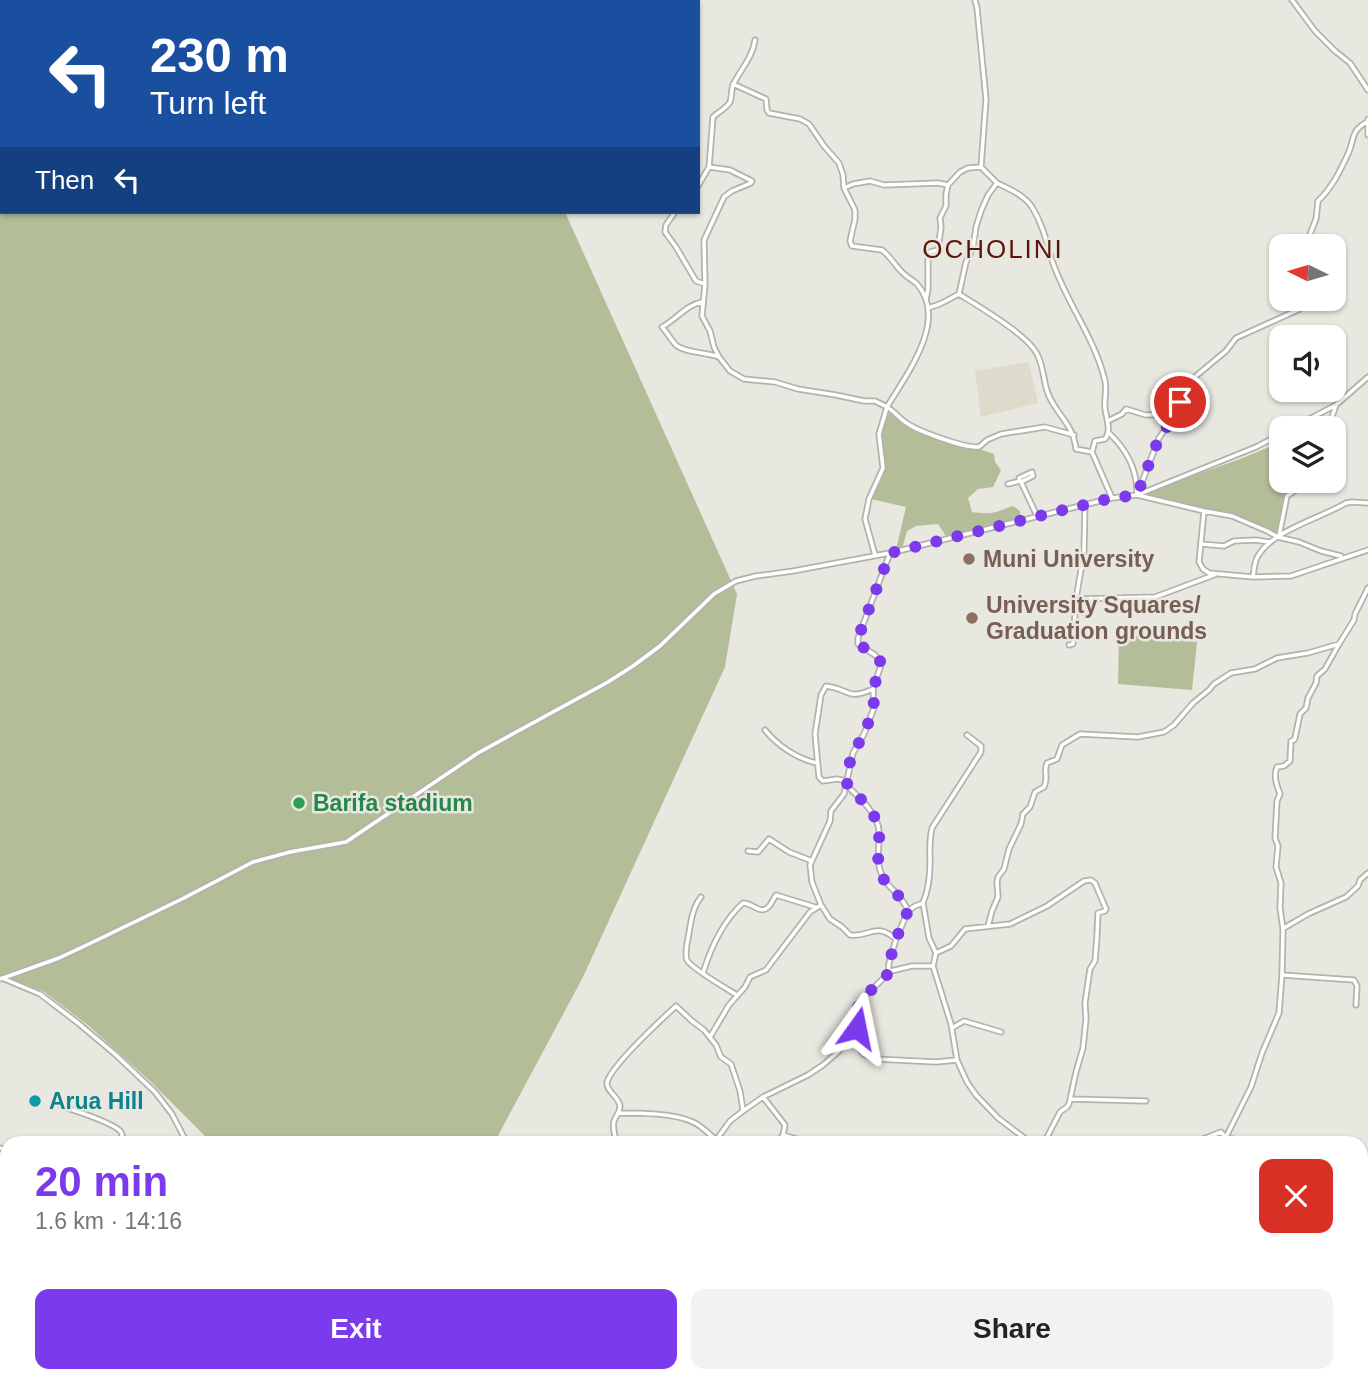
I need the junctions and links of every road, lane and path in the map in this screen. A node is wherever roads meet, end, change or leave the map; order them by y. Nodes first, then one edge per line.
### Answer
1 (975, 0) edge
2 (1292, 0) edge
3 (755, 40) dead end
4 (733, 84) junction
5 (1368, 89) edge
6 (1367, 120) edge
7 (1368, 135) edge
8 (709, 167) junction
9 (981, 167) junction
10 (700, 183) edge
11 (997, 183) junction
12 (948, 185) junction
13 (844, 188) junction
14 (674, 214) edge
15 (1310, 234) edge
16 (705, 284) junction
17 (959, 294) junction
18 (926, 300) junction
19 (702, 302) junction
20 (928, 308) junction
21 (1294, 312) edge
22 (719, 357) junction
23 (1368, 377) edge
24 (1336, 405) junction
25 (887, 407) junction
26 (1175, 415) junction
27 (1315, 416) edge
28 (1332, 416) edge
29 (1108, 421) junction
30 (1109, 433) junction
31 (1074, 435) junction
32 (1269, 440) edge
33 (1092, 452) junction
34 (1008, 484) dead end
35 (1291, 493) edge
36 (1137, 495) junction
37 (1112, 498) junction
38 (1368, 503) edge
39 (1085, 504) junction
40 (1204, 511) junction
41 (1038, 516) junction
42 (1278, 537) junction
43 (1269, 542) junction
44 (1201, 544) junction
45 (1368, 550) edge
46 (890, 553) junction
47 (875, 555) junction
48 (1343, 557) junction
49 (1216, 574) junction
50 (1253, 577) junction
51 (1368, 588) edge
52 (1078, 599) dead end
53 (1339, 644) junction
54 (1069, 645) dead end
55 (873, 689) junction
56 (765, 730) dead end
57 (967, 735) dead end
58 (817, 763) junction
59 (847, 783) junction
60 (748, 851) dead end
61 (812, 861) junction
62 (1368, 873) edge
63 (701, 897) dead end
64 (923, 903) junction
65 (819, 906) junction
66 (908, 911) junction
67 (988, 926) junction
68 (1283, 929) junction
69 (896, 939) junction
70 (936, 953) junction
71 (933, 966) junction
72 (703, 973) junction
73 (888, 974) junction
74 (1282, 975) junction
75 (1, 978) edge
76 (737, 996) junction
77 (1356, 1005) dead end
78 (952, 1028) junction
79 (1001, 1032) dead end
80 (852, 1036) junction
81 (710, 1037) junction
82 (957, 1060) junction
83 (763, 1097) junction
84 (1070, 1099) junction
85 (1146, 1101) dead end
86 (61, 1106) dead end
87 (743, 1111) junction
88 (619, 1113) junction
89 (783, 1135) joint
90 (123, 1136) edge
91 (183, 1136) edge
92 (616, 1136) edge
93 (710, 1136) edge
94 (719, 1136) edge
95 (786, 1136) edge
96 (1021, 1136) edge
97 (1048, 1136) edge
98 (1226, 1136) edge

1 - 9 street
2 - 5 street
3 - 4 street
4 - 8 street
4 - 13 street
6 - 7 street
6 - 15 street
8 - 10 street
8 - 16 street
9 - 11 street
9 - 12 street
11 - 17 street
11 - 29 street
12 - 13 street
12 - 18 street
13 - 18 street
14 - 16 street
16 - 19 street
17 - 20 street
17 - 31 street
18 - 20 street
19 - 22 street
19 - 22 street
20 - 25 street
21 - 26 street
22 - 25 street
23 - 24 street
24 - 27 street
24 - 28 street
25 - 31 street
25 - 47 street
26 - 29 street
26 - 36 street
29 - 30 street
30 - 33 street
30 - 36 street
31 - 33 street
32 - 36 street
33 - 37 street
34 - 41 street
35 - 42 street
36 - 37 street
36 - 40 street
37 - 39 street
38 - 42 street
39 - 41 street
39 - 54 street
40 - 42 street
40 - 44 street
41 - 46 street
42 - 43 street
42 - 48 street
43 - 44 street
43 - 50 street
44 - 49 street
45 - 48 street
46 - 47 street
46 - 55 street
47 - 75 street
48 - 50 street
49 - 50 street
49 - 52 street
51 - 53 street
53 - 67 street
53 - 68 street
55 - 58 street
55 - 59 street
56 - 58 street
57 - 64 street
58 - 59 street
59 - 61 street
59 - 66 street
60 - 61 street
61 - 65 street
62 - 68 street
63 - 72 street
64 - 66 street
64 - 70 street
65 - 69 street
65 - 72 street
65 - 76 street
66 - 69 street
67 - 70 street
67 - 84 street
68 - 74 street
69 - 73 street
70 - 71 street
71 - 73 street
71 - 78 street
72 - 76 street
73 - 80 street
74 - 77 street
74 - 98 street
75 - 91 street
76 - 81 street
78 - 79 street
78 - 82 street
80 - 82 street
80 - 83 street
81 - 87 street
81 - 88 street
82 - 96 street
83 - 87 street
83 - 89 street
84 - 85 street
84 - 97 street
86 - 90 street
87 - 94 street
88 - 92 street
88 - 93 street
89 - 95 street

